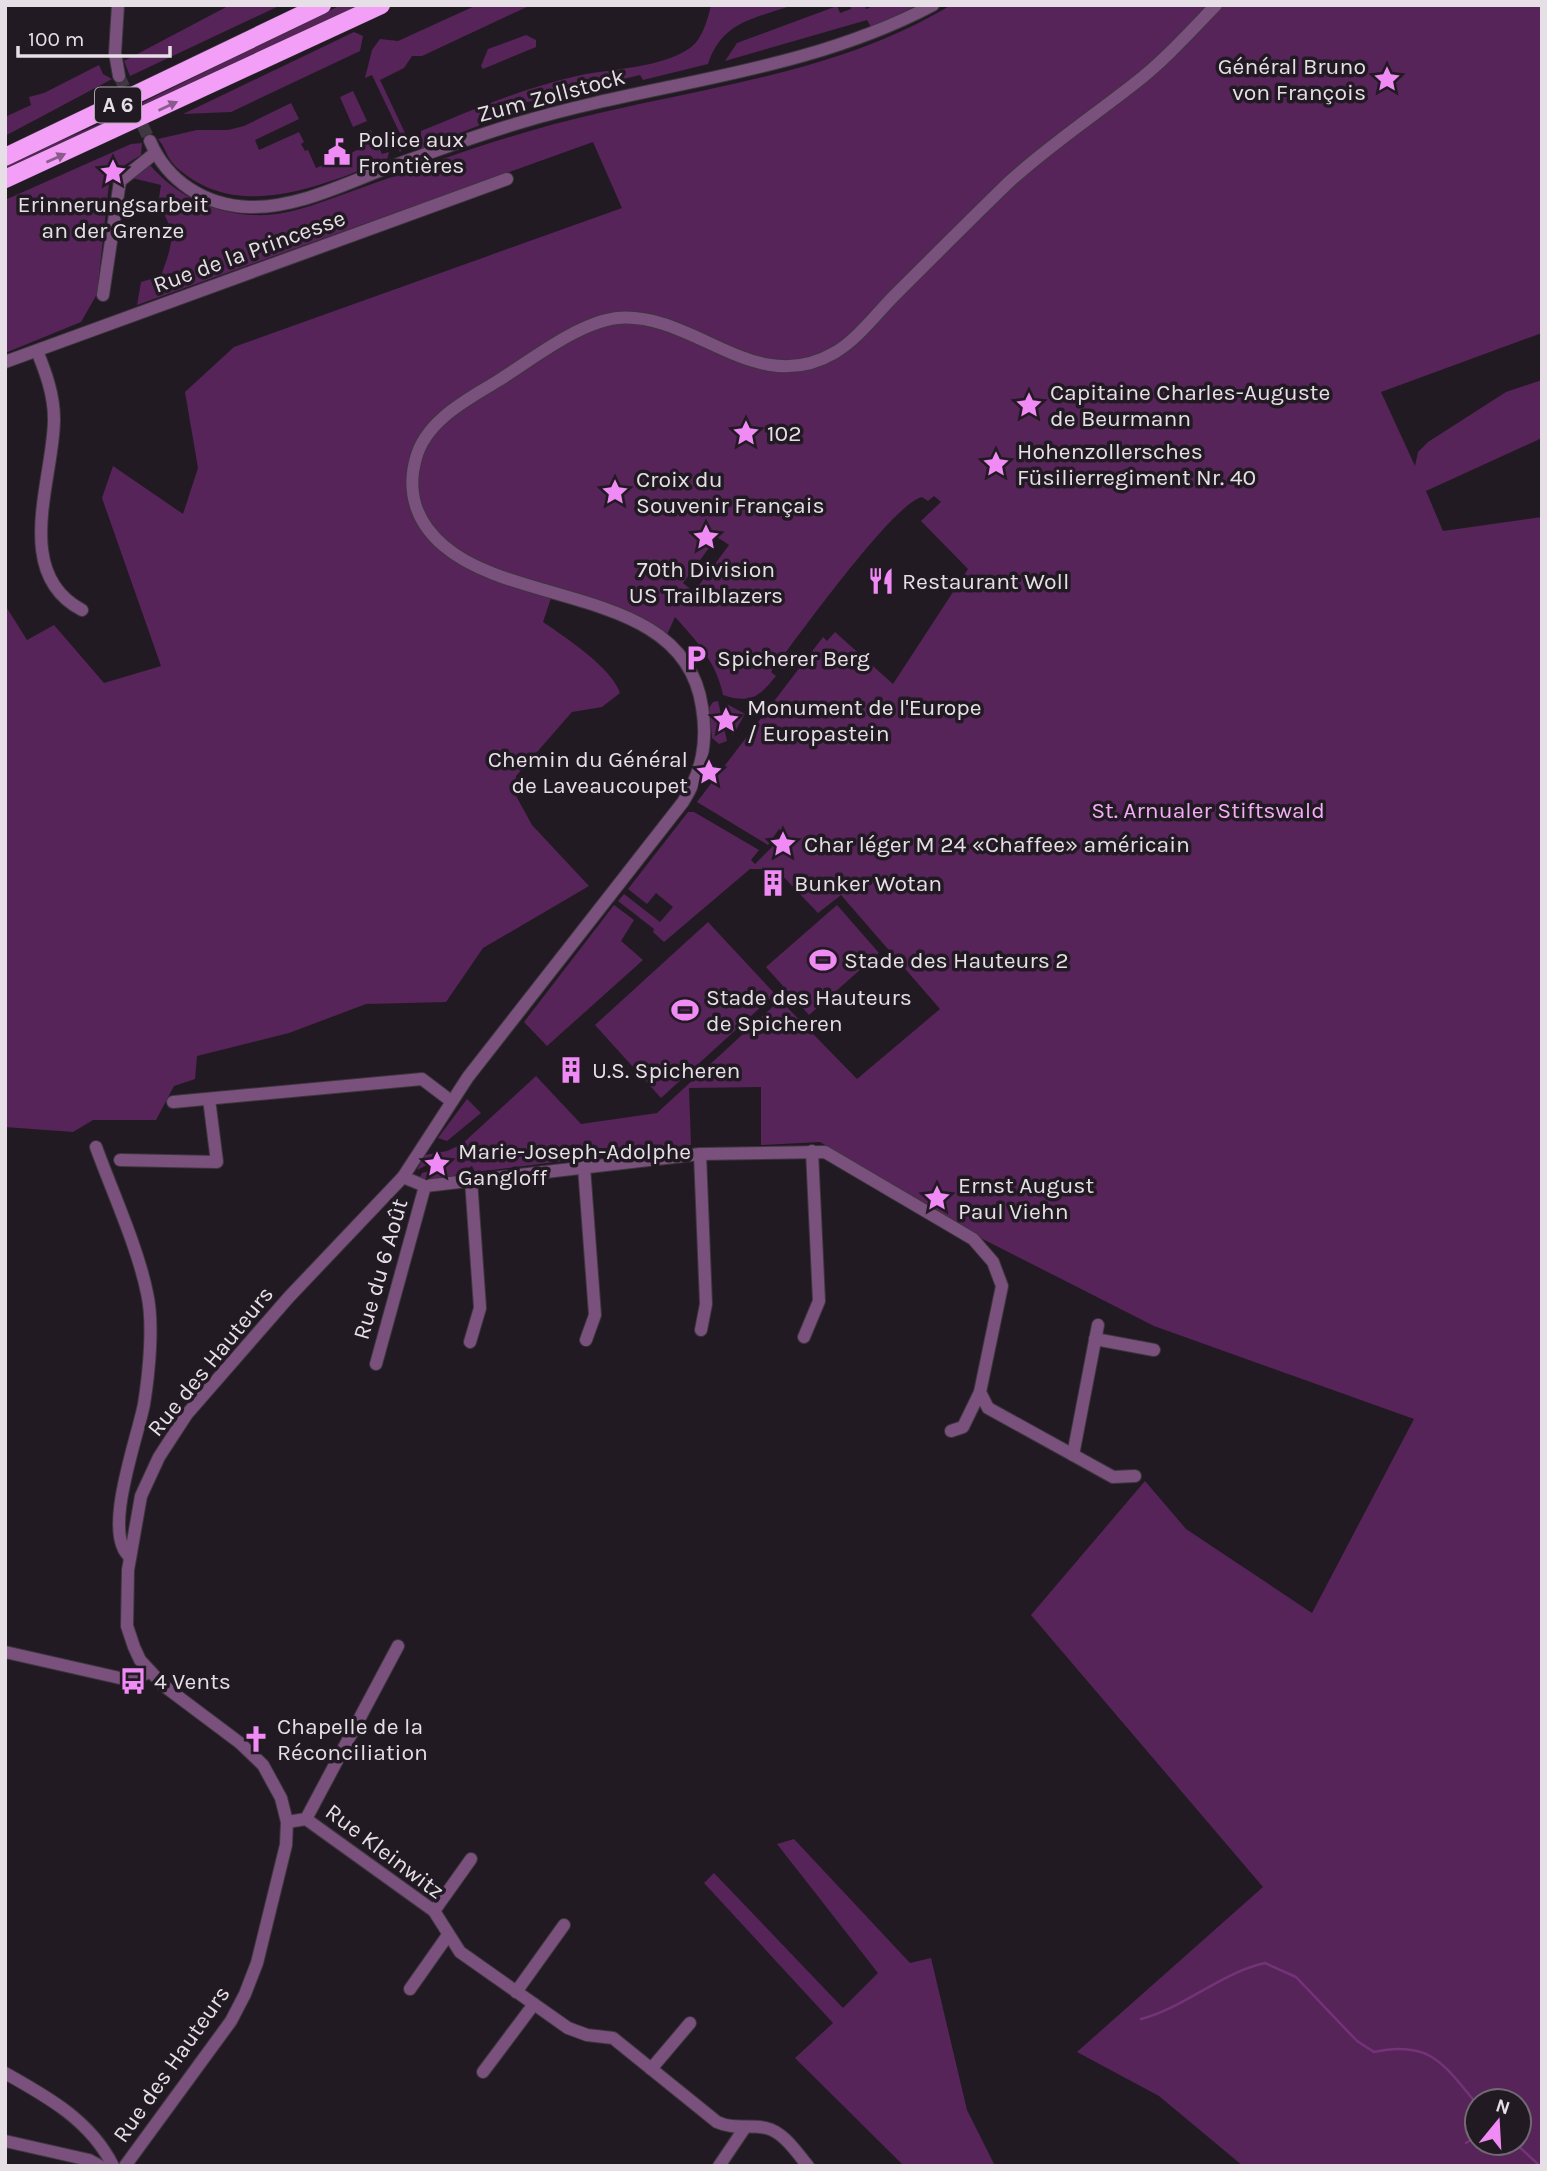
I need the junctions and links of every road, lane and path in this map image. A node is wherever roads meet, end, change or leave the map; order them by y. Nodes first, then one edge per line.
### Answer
1 (118, 5) edge
2 (322, 5) edge
3 (380, 5) edge
4 (933, 5) edge
5 (1216, 5) edge
6 (119, 76) tunnel mouth
7 (5, 157) edge
8 (5, 179) edge
9 (507, 179) dead end
10 (103, 295) dead end
11 (37, 351) junction
12 (5, 362) edge
13 (82, 610) dead end
14 (209, 1099) junction
15 (451, 1101) junction
16 (173, 1102) dead end
17 (96, 1147) dead end
18 (812, 1151) junction
19 (700, 1154) junction
20 (120, 1160) dead end
21 (584, 1167) junction
22 (403, 1177) junction
23 (471, 1180) junction
24 (425, 1186) junction
25 (1098, 1325) dead end
26 (701, 1331) dead end
27 (804, 1337) dead end
28 (1095, 1339) junction
29 (586, 1340) dead end
30 (470, 1342) dead end
31 (1154, 1350) dead end
32 (376, 1364) dead end
33 (980, 1392) junction
34 (951, 1431) dead end
35 (1073, 1455) junction
36 (1135, 1476) dead end
37 (130, 1557) junction
38 (398, 1646) dead end
39 (5, 1652) edge
40 (150, 1671) junction
41 (306, 1819) junction
42 (287, 1822) junction
43 (471, 1859) dead end
44 (434, 1911) junction
45 (564, 1925) dead end
46 (448, 1935) junction
47 (410, 1989) dead end
48 (516, 1992) junction
49 (534, 2004) junction
50 (690, 2024) dead end
51 (651, 2069) junction
52 (483, 2072) dead end
53 (5, 2073) edge
54 (744, 2129) junction
55 (5, 2141) edge
56 (100, 2166) edge
57 (113, 2166) edge
58 (125, 2166) edge
59 (719, 2166) edge
60 (808, 2166) edge

1 - 6 street
2 - 7 highway, A 6
8 -> 3 highway, A 6
4 - 10 street, Zum Zollstock
5 - 15 street, Rue des Hauteurs
9 - 11 street, Rue de la Princesse
11 - 12 street, Rue de la Princesse
11 - 13 street
14 - 15 street
14 - 16 street
14 - 20 street
15 - 22 street, Rue des Hauteurs
17 - 37 street
18 - 19 street
18 - 27 street
18 - 33 street
19 - 21 street
19 - 26 street
21 - 23 street
21 - 29 street
22 - 24 street
22 - 37 street, Rue des Hauteurs
23 - 24 street
23 - 30 street
24 - 32 street, Rue du 6 Août
25 - 28 street
28 - 31 street
28 - 35 street
33 - 34 street
33 - 35 street
35 - 36 street
37 - 40 street, Rue des Hauteurs
38 - 41 street
39 - 40 street
40 - 42 street, Rue des Hauteurs
41 - 42 street
41 - 44 street, Rue Kleinwitz
42 - 58 street, Rue des Hauteurs
43 - 44 street
44 - 46 street, Rue Kleinwitz
45 - 48 street
46 - 47 street
46 - 48 street, Rue Kleinwitz
48 - 49 street, Rue Kleinwitz
49 - 51 street, Rue Kleinwitz
49 - 52 street
50 - 51 street
51 - 54 street, Rue Kleinwitz
53 - 57 street
54 - 59 street
54 - 60 street, Rue Kleinwitz
55 - 56 street

